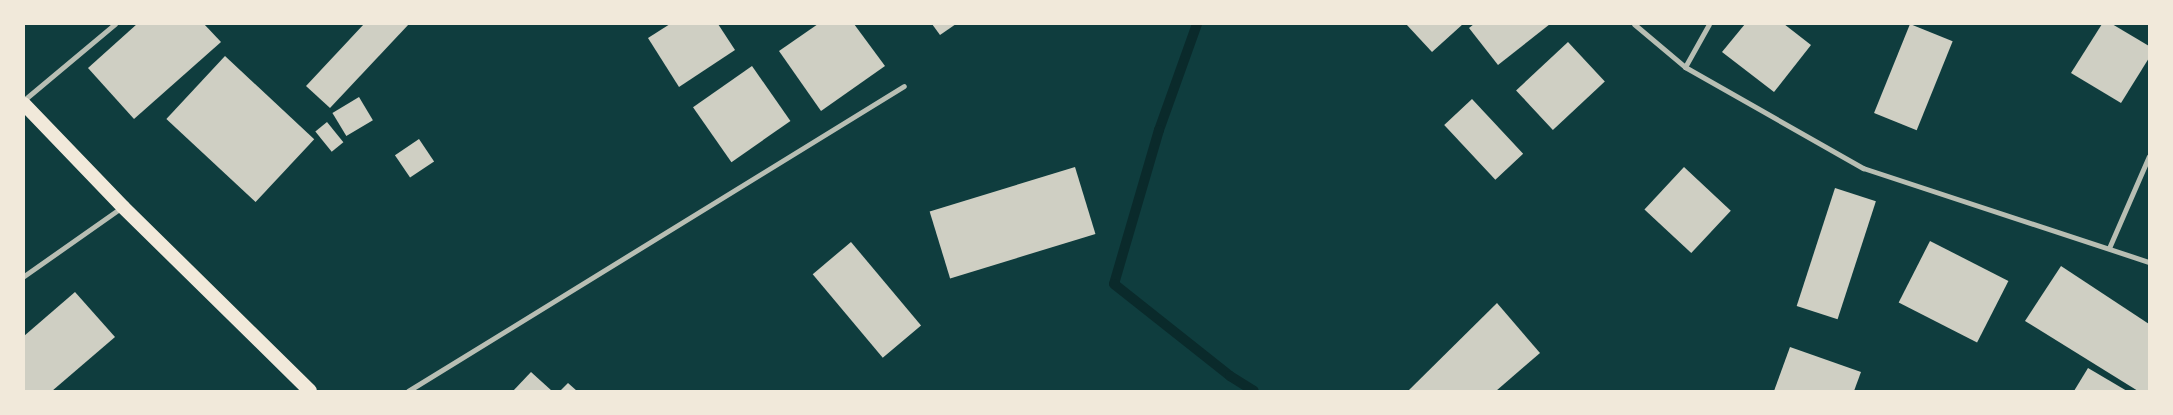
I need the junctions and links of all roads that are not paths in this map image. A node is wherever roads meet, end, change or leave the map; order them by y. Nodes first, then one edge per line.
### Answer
1 (115, 24) edge
2 (1634, 24) edge
3 (1709, 24) edge
4 (1685, 66) junction
5 (904, 86) dead end
6 (24, 102) edge
7 (2149, 156) edge
8 (123, 207) junction
9 (2110, 248) junction
10 (2149, 262) edge
11 (24, 276) edge
12 (310, 391) edge
13 (408, 391) edge

1 - 6 street
2 - 4 street
3 - 4 street
4 - 9 street
5 - 13 street
6 - 8 highway
7 - 9 street
8 - 11 street
8 - 12 highway
9 - 10 street

